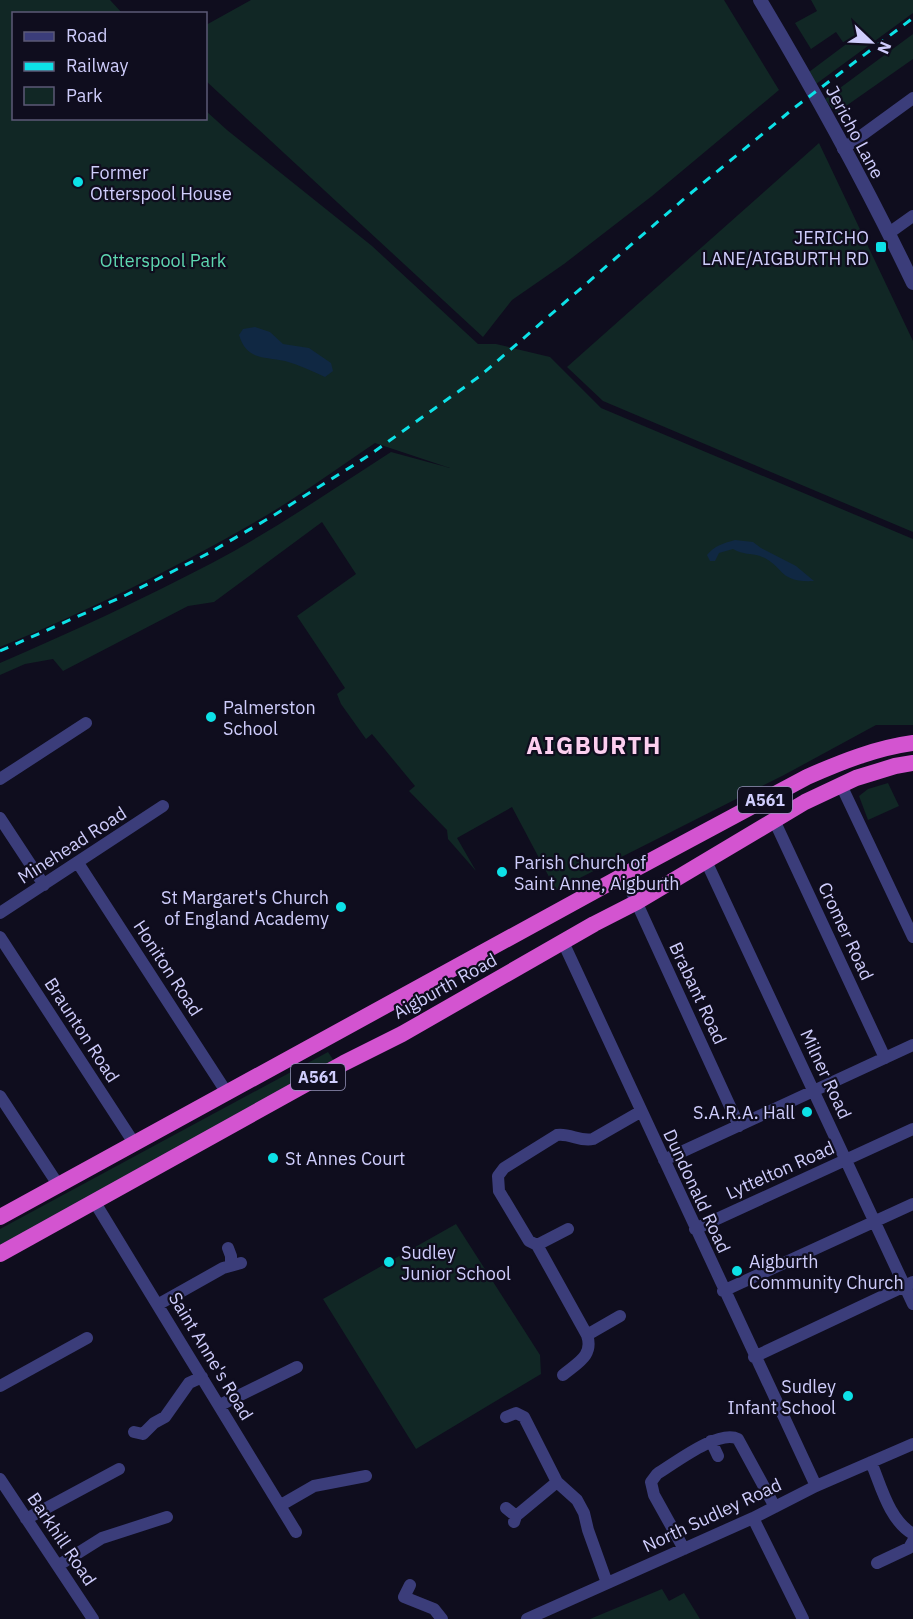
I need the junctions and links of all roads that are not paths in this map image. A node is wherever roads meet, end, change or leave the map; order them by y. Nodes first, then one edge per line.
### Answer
1 (760, 0) edge
2 (913, 98) edge
3 (843, 149) junction
4 (913, 216) edge
5 (889, 232) junction
6 (913, 283) edge
7 (86, 723) dead end
8 (913, 743) edge
9 (913, 762) edge
10 (0, 779) edge
11 (842, 785) junction
12 (164, 806) dead end
13 (0, 818) edge
14 (774, 820) junction
15 (706, 861) junction
16 (78, 863) junction
17 (624, 874) junction
18 (44, 885) junction
19 (637, 902) junction
20 (0, 913) edge
21 (0, 937) edge
22 (913, 937) edge
23 (563, 942) junction
24 (913, 1045) edge
25 (885, 1058) junction
26 (813, 1091) junction
27 (227, 1093) junction
28 (0, 1096) edge
29 (640, 1112) junction
30 (739, 1126) junction
31 (913, 1129) edge
32 (135, 1143) junction
33 (664, 1160) junction
34 (846, 1160) junction
35 (58, 1186) junction
36 (94, 1200) junction
37 (913, 1204) edge
38 (0, 1217) edge
39 (875, 1221) junction
40 (568, 1229) dead end
41 (695, 1229) junction
42 (537, 1245) junction
43 (228, 1248) dead end
44 (0, 1254) edge
45 (909, 1284) edge
46 (723, 1291) junction
47 (159, 1304) junction
48 (913, 1304) edge
49 (620, 1316) dead end
50 (587, 1335) junction
51 (87, 1338) dead end
52 (754, 1357) junction
53 (297, 1367) dead end
54 (562, 1375) dead end
55 (202, 1377) junction
56 (0, 1386) edge
57 (220, 1405) junction
58 (506, 1417) dead end
59 (134, 1432) dead end
60 (711, 1441) junction
61 (913, 1444) edge
62 (718, 1456) dead end
63 (871, 1462) junction
64 (119, 1468) dead end
65 (366, 1476) dead end
66 (0, 1479) edge
67 (557, 1482) junction
68 (816, 1486) junction
69 (281, 1505) junction
70 (775, 1507) junction
71 (512, 1516) dead end
72 (167, 1517) dead end
73 (753, 1518) junction
74 (26, 1519) junction
75 (296, 1532) dead end
76 (913, 1534) edge
77 (913, 1540) edge
78 (684, 1549) junction
79 (877, 1563) dead end
80 (58, 1564) junction
81 (607, 1583) junction
82 (410, 1585) dead end
83 (93, 1619) edge
84 (442, 1619) edge
85 (527, 1619) edge
86 (803, 1619) edge

1 - 3 street, Jericho Lane
2 - 3 street
3 - 5 street, Jericho Lane
4 - 5 street
5 - 6 street, Jericho Lane
7 - 10 street
8 - 17 highway, Aigburth Road / A561
9 - 11 highway, Aigburth Road / A561
11 - 14 highway, Aigburth Road / A561
11 - 22 street
12 - 16 street, Minehead Road
13 - 18 street
14 - 15 highway, Aigburth Road / A561
14 - 25 street, Cromer Road
15 - 19 highway, Aigburth Road / A561
15 - 26 street, Milner Road
16 - 18 street, Minehead Road
16 - 27 street, Honiton Road
17 - 19 street, Brabant Road
17 - 27 highway, Aigburth Road / A561
18 - 20 street, Minehead Road
19 - 23 highway, Aigburth Road / A561
19 - 30 street, Brabant Road
21 - 32 street, Braunton Road
23 - 29 street, Dundonald Road
23 - 36 highway, Aigburth Road / A561
24 - 25 street
25 - 26 street
26 - 30 street
26 - 34 street, Milner Road
27 - 32 highway, Aigburth Road / A561
28 - 35 street
29 - 33 street, Dundonald Road
29 - 42 street
30 - 33 street
31 - 34 street, Lyttelton Road
32 - 35 highway, Aigburth Road / A561
33 - 41 street, Dundonald Road
34 - 39 street, Milner Road
34 - 41 street, Lyttelton Road
35 - 38 highway, Aigburth Road / A561
36 - 44 highway, Aigburth Road / A561
36 - 47 street, Saint Anne's Road
37 - 39 street
39 - 45 street, Milner Road
39 - 46 street
40 - 42 street
41 - 46 street, Dundonald Road
42 - 50 street
43 - 47 street
45 - 48 street, Milner Road
45 - 52 street
46 - 52 street, Dundonald Road
47 - 55 street, Saint Anne's Road
49 - 50 street
50 - 54 street
51 - 56 street
52 - 68 street, Dundonald Road
53 - 57 street
55 - 57 street, Saint Anne's Road
55 - 59 street
57 - 69 street, Saint Anne's Road
58 - 67 street
60 - 62 street
60 - 70 street
60 - 78 street
61 - 63 street, North Sudley Road
63 - 68 street, North Sudley Road
63 - 76 street
64 - 74 street
65 - 69 street
66 - 74 street, Barkhill Road
67 - 71 street
67 - 81 street
68 - 70 street, North Sudley Road
69 - 75 street, Saint Anne's Road
70 - 73 street, North Sudley Road
72 - 80 street
73 - 78 street, North Sudley Road
73 - 86 street
74 - 80 street, Barkhill Road
77 - 79 street
78 - 81 street, North Sudley Road
80 - 83 street, Barkhill Road
81 - 85 street, North Sudley Road
82 - 84 street

